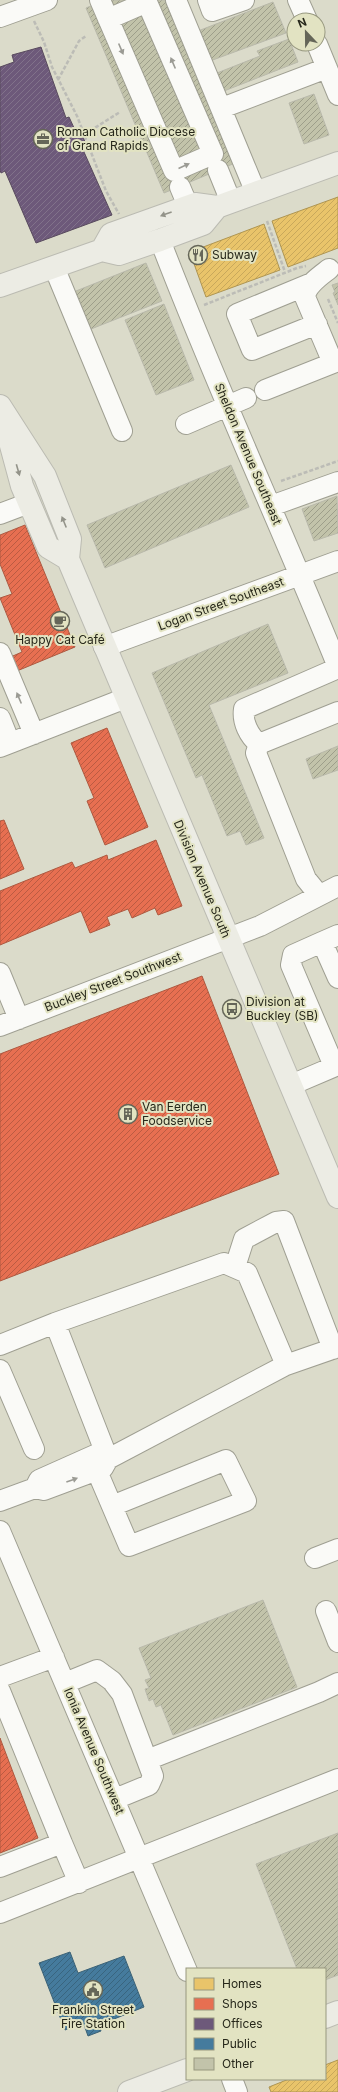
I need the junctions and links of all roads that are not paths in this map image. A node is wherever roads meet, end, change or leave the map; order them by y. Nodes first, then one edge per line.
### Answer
1 (47, 0) edge
2 (100, 0) edge
3 (176, 0) edge
4 (208, 0) edge
5 (244, 0) edge
6 (146, 1) edge
7 (0, 17) edge
8 (108, 19) junction
9 (326, 55) edge
10 (338, 95) edge
11 (222, 108) junction
12 (338, 163) edge
13 (218, 170) dead end
14 (256, 193) junction
15 (224, 204) junction
16 (160, 240) junction
17 (102, 250) junction
18 (330, 265) edge
19 (54, 267) junction
20 (312, 283) junction
21 (0, 286) edge
22 (316, 324) junction
23 (227, 405) junction
24 (0, 406) edge
25 (186, 424) dead end
26 (122, 431) dead end
27 (338, 482) edge
28 (29, 503) junction
29 (271, 506) junction
30 (0, 514) edge
31 (68, 559) junction
32 (338, 561) edge
33 (300, 574) junction
34 (104, 647) junction
35 (0, 653) edge
36 (338, 667) edge
37 (126, 698) junction
38 (338, 712) edge
39 (0, 718) edge
40 (34, 734) junction
41 (259, 744) junction
42 (5, 745) edge
43 (338, 886) edge
44 (319, 895) junction
45 (227, 938) junction
46 (330, 938) edge
47 (0, 973) edge
48 (338, 978) edge
49 (19, 1019) junction
50 (0, 1026) edge
51 (336, 1066) edge
52 (290, 1086) junction
53 (338, 1197) edge
54 (235, 1267) junction
55 (55, 1322) junction
56 (0, 1345) edge
57 (336, 1348) edge
58 (286, 1365) junction
59 (0, 1370) edge
60 (34, 1449) dead end
61 (103, 1465) junction
62 (0, 1501) edge
63 (112, 1506) junction
64 (0, 1531) edge
65 (338, 1549) edge
66 (315, 1558) dead end
67 (326, 1611) dead end
68 (338, 1642) edge
69 (54, 1657) junction
70 (0, 1677) edge
71 (65, 1683) junction
72 (338, 1683) edge
73 (0, 1691) edge
74 (147, 1760) junction
75 (338, 1779) edge
76 (115, 1799) junction
77 (62, 1843) junction
78 (140, 1859) junction
79 (0, 1867) edge
80 (79, 1883) junction
81 (0, 1913) edge
82 (186, 1969) edge
83 (338, 2012) edge
84 (326, 2017) edge
85 (186, 2070) edge
86 (232, 2080) edge
87 (129, 2092) edge
88 (237, 2092) edge

1 - 7 street
2 - 8 street
3 - 11 street
4 - 5 street
6 - 8 street
8 -> 6 street
9 - 10 street
9 - 11 street
11 - 14 street
12 - 14 main road
13 - 15 street
14 - 15 main road
15 - 16 main road
15 -> 17 main road
16 - 17 main road
16 - 23 street, Sheldon Avenue Southeast
17 - 19 main road
18 - 20 street
19 - 21 main road
19 - 26 street
20 - 22 street
20 - 22 street
22 - 23 street
23 - 25 street
23 - 29 street, Sheldon Avenue Southeast
24 -> 28 main road, Division Avenue South
31 -> 24 main road, Division Avenue South
27 - 29 street
28 - 30 street
28 - 31 main road, Division Avenue South
29 - 33 street, Sheldon Avenue Southeast
31 - 34 main road, Division Avenue South
32 - 33 street, Logan Street Southeast
33 - 34 street, Logan Street Southeast
33 - 36 street, Sheldon Avenue Southeast
34 - 37 main road, Division Avenue South
40 -> 35 street
36 - 41 street
37 - 40 street
37 - 45 main road, Division Avenue South
38 - 41 street
39 - 42 street
40 - 42 street
41 - 44 street
43 - 44 street, Buckley Street Southwest
44 - 45 street, Buckley Street Southwest
45 - 49 street, Buckley Street Southwest
45 - 52 main road, Division Avenue South
46 - 48 street
46 - 51 street
47 - 49 street
49 - 50 street, Buckley Street Southwest
51 - 52 street
52 - 53 main road, Division Avenue South
54 - 55 street
54 - 57 street
54 - 58 street
55 - 56 street
55 - 61 street
57 - 58 street
58 - 61 street
59 - 60 street
61 - 62 street
61 - 63 street
63 - 63 street
64 - 69 street, Ionia Avenue Southwest
65 - 66 street
67 - 68 street
69 - 70 street
69 - 71 street, Ionia Avenue Southwest
71 - 74 street
71 - 76 street, Ionia Avenue Southwest
72 - 74 street
73 - 77 street
74 - 76 street
75 - 78 street
76 - 78 street, Ionia Avenue Southwest
77 - 79 street
77 - 80 street
78 - 80 street
78 - 82 street, Ionia Avenue Southwest
80 - 81 street
83 - 84 main road
85 - 87 main road
86 - 88 street

